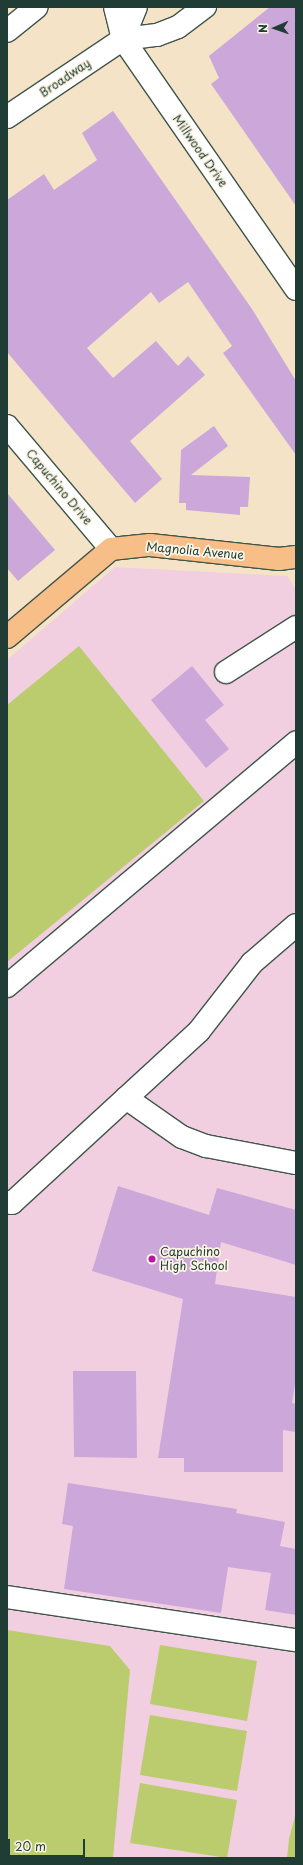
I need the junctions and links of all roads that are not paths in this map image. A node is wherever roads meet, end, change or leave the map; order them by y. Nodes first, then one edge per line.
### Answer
1 (38, 7) edge
2 (115, 7) edge
3 (136, 7) edge
4 (205, 7) edge
5 (7, 31) edge
6 (123, 40) junction
7 (9, 109) edge
8 (296, 289) edge
9 (7, 426) edge
10 (111, 548) junction
11 (296, 557) edge
12 (296, 627) edge
13 (7, 637) edge
14 (226, 672) dead end
15 (296, 743) edge
16 (296, 925) edge
17 (7, 986) edge
18 (126, 1098) junction
19 (296, 1163) edge
20 (7, 1202) edge
21 (7, 1597) edge
22 (296, 1640) edge

1 - 5 street
2 - 6 street, Millwood Drive
3 - 6 street
4 - 6 street, Broadway
6 - 7 street, Broadway
6 - 8 street, Millwood Drive
9 - 10 street, Capuchino Drive
10 - 11 main road, Magnolia Avenue
10 - 13 main road
12 - 14 street
15 - 17 street
16 - 18 street
18 - 19 street
18 - 20 street
21 - 22 street

